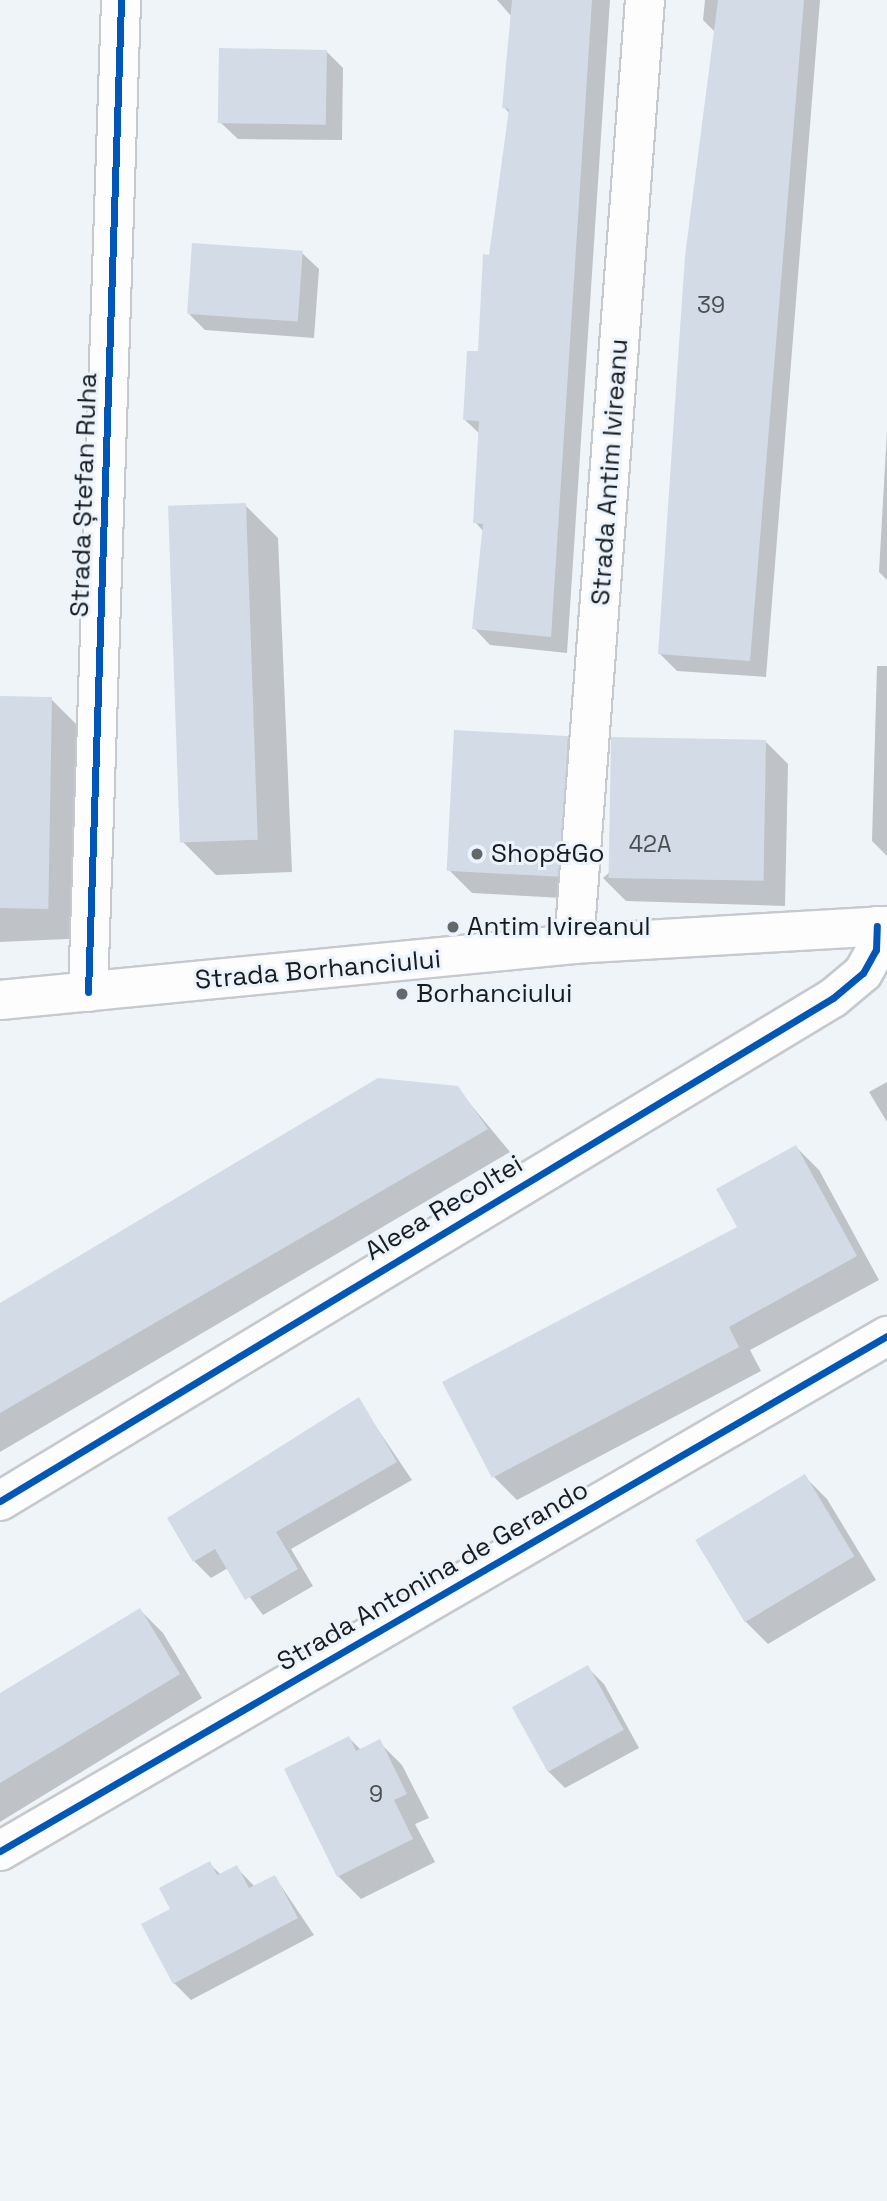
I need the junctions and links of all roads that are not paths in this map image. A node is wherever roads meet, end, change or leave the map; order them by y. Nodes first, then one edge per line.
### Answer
1 (121, 0) edge
2 (645, 0) edge
3 (882, 926) edge
4 (574, 944) junction
5 (88, 992) junction
6 (0, 1000) edge
7 (887, 1336) edge
8 (0, 1501) edge
9 (0, 1851) edge

1 - 5 street, Strada Ștefan Ruha
2 - 4 street, Strada Antim Ivireanu
3 - 4 street, Strada Borhanciului
3 - 8 street, Aleea Recoltei
4 - 5 street, Strada Borhanciului
5 - 6 street, Strada Borhanciului
7 - 9 street, Strada Antonina de Gerando

